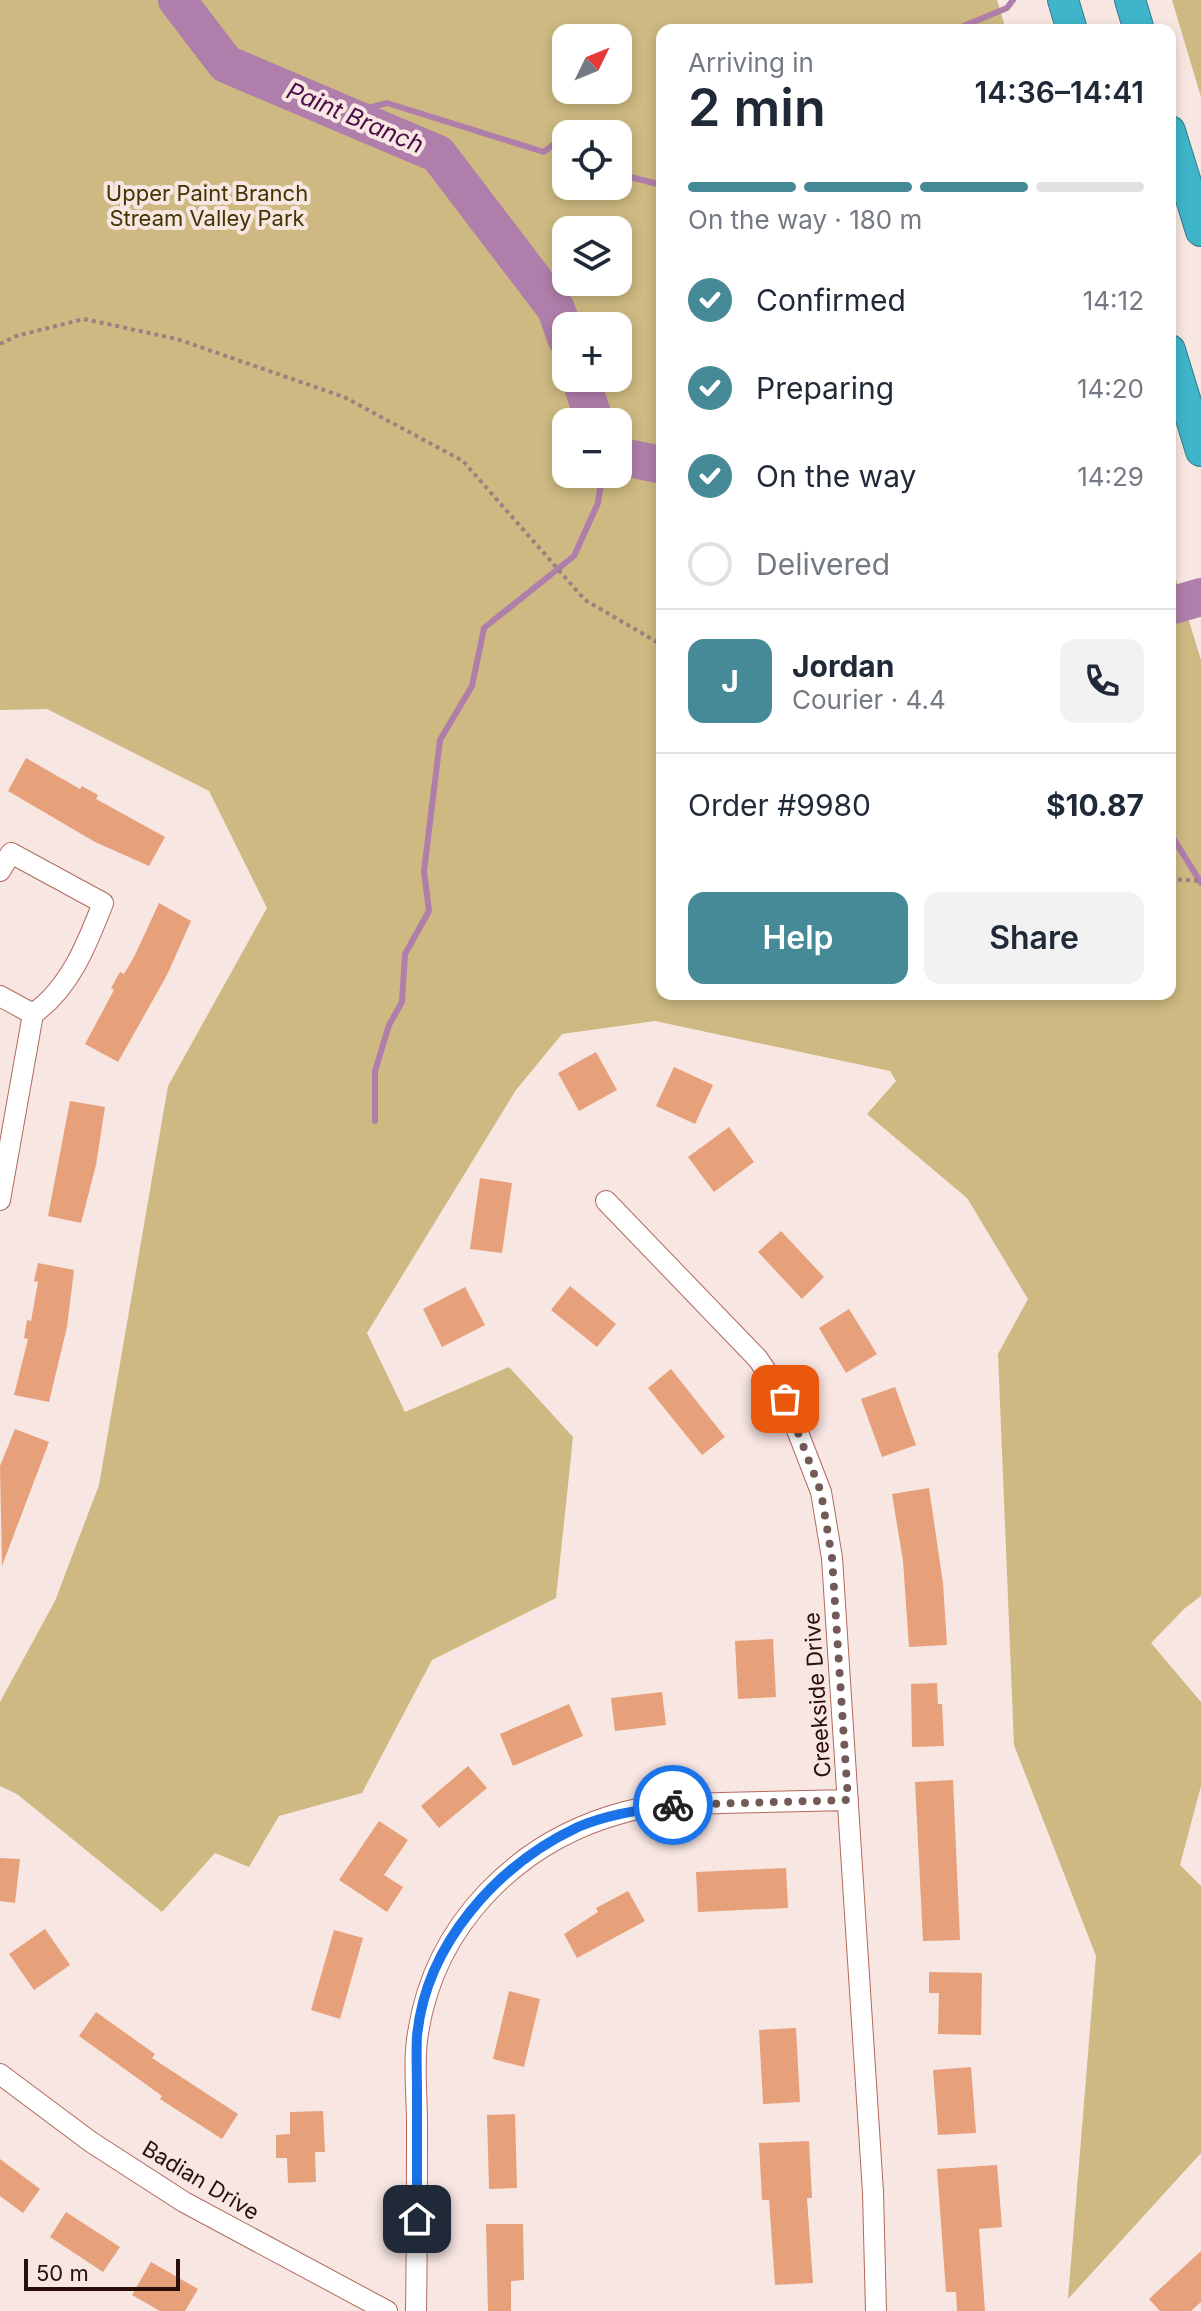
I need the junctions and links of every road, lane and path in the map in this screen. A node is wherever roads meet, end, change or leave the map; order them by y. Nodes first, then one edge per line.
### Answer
1 (1063, 0) edge
2 (1130, 0) edge
3 (1070, 24) edge
4 (1137, 24) edge
5 (1176, 150) edge
6 (1201, 231) edge
7 (0, 344) edge
8 (1176, 370) edge
9 (1201, 451) edge
10 (656, 641) edge
11 (0, 871) edge
12 (1176, 879) edge
13 (1201, 881) edge
14 (0, 996) edge
15 (33, 1014) junction
16 (0, 1200) edge
17 (606, 1201) dead end
18 (848, 1800) junction
19 (0, 2074) edge
20 (387, 2311) edge
21 (416, 2311) edge
22 (876, 2311) edge

1 - 3 highway
2 - 4 highway
5 - 6 highway
7 - 10 path
8 - 9 highway
11 - 15 street
12 - 13 path
14 - 15 street
15 - 16 street
17 - 18 street, Creekside Drive
18 - 21 street
18 - 22 street, Creekside Drive
19 - 20 street, Badian Drive

